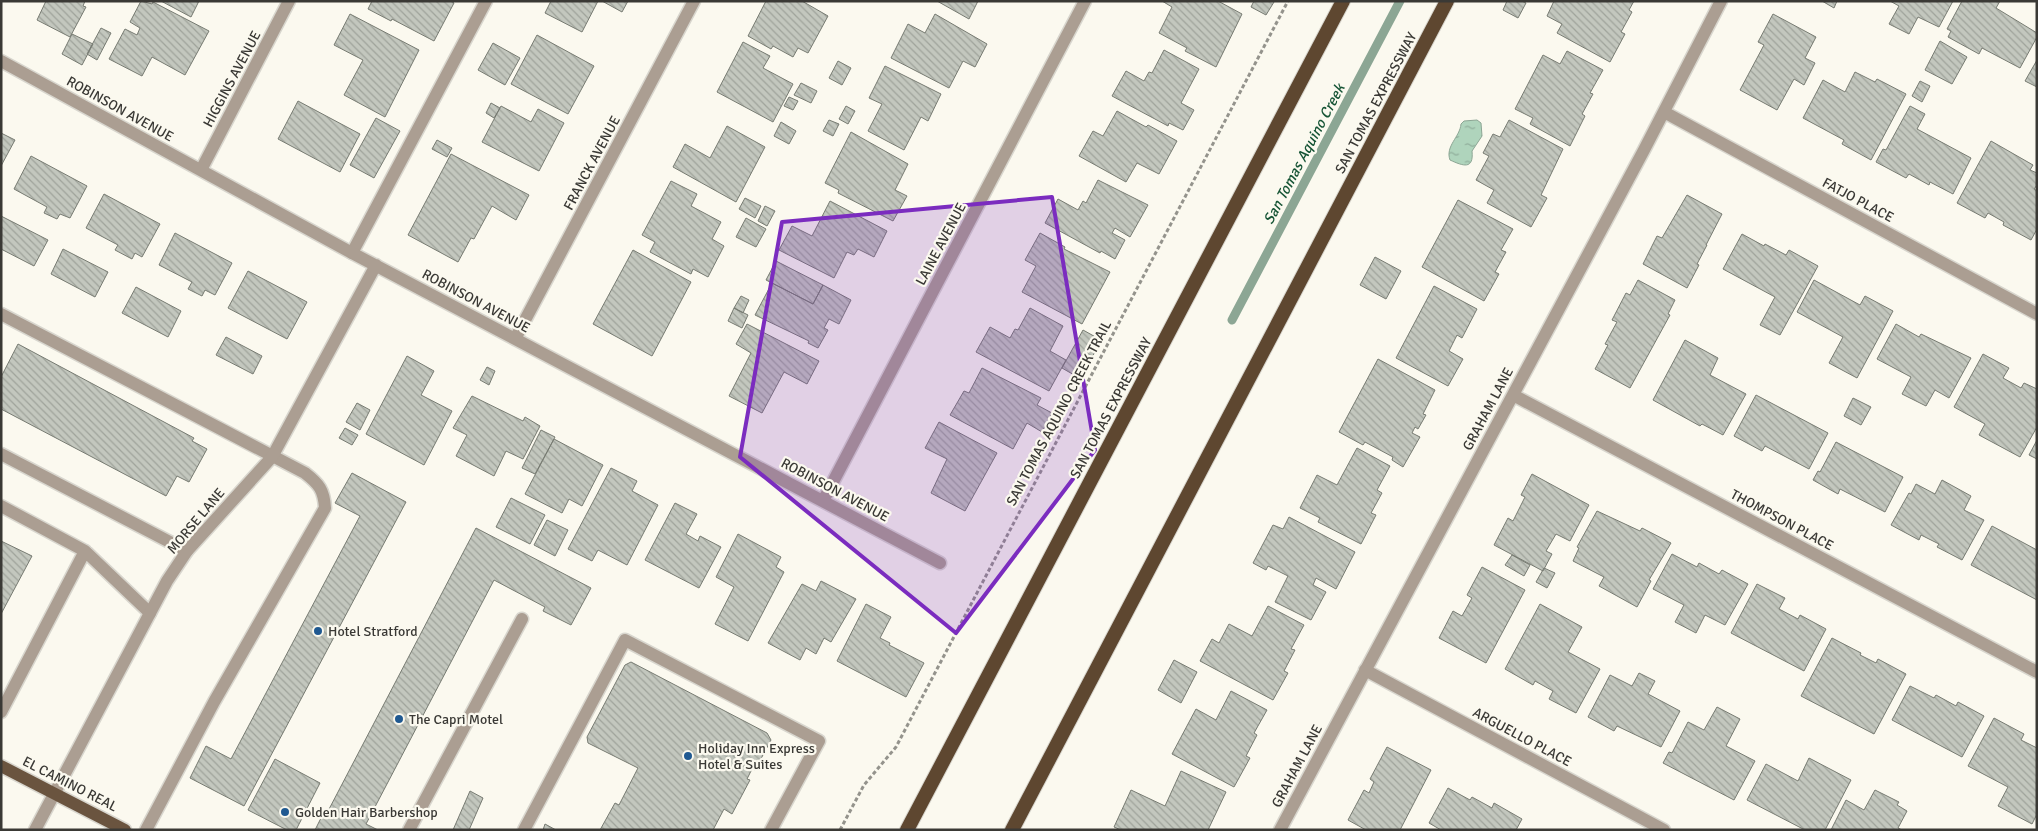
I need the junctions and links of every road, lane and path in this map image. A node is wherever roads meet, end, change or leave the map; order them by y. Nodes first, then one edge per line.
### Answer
1 (289, 1) edge
2 (486, 1) edge
3 (694, 1) edge
4 (1085, 1) edge
5 (1288, 1) edge
6 (1343, 1) edge
7 (1448, 1) edge
8 (1722, 1) edge
9 (1, 61) edge
10 (1664, 112) junction
11 (201, 170) junction
12 (352, 252) junction
13 (376, 266) junction
14 (1, 314) edge
15 (2037, 314) edge
16 (515, 339) junction
17 (1513, 395) junction
18 (1, 454) edge
19 (272, 457) junction
20 (823, 501) junction
21 (1, 506) edge
22 (85, 551) junction
23 (187, 551) junction
24 (940, 563) dead end
25 (150, 613) junction
26 (522, 619) dead end
27 (1365, 670) junction
28 (2037, 672) edge
29 (1, 712) edge
30 (1, 766) edge
31 (54, 794) junction
32 (35, 830) edge
33 (125, 830) edge
34 (146, 830) edge
35 (410, 830) edge
36 (524, 830) edge
37 (771, 830) edge
38 (840, 830) edge
39 (906, 830) edge
40 (1012, 830) edge
41 (1280, 830) edge
42 (1664, 830) edge

1 - 11 street, HIGGINS AVENUE
2 - 12 street
3 - 16 street, FRANCK AVENUE
4 - 20 street, LAINE AVENUE
5 - 38 path, SAN TOMAS AQUINO CREEK TRAIL
6 - 39 highway, SAN TOMAS EXPRESSWAY
7 - 40 highway, SAN TOMAS EXPRESSWAY
8 - 10 street, GRAHAM LANE
9 - 11 street, ROBINSON AVENUE
10 - 15 street, FATJO PLACE
10 - 17 street, GRAHAM LANE
11 - 12 street, ROBINSON AVENUE
12 - 13 street, ROBINSON AVENUE
13 - 16 street, ROBINSON AVENUE
13 - 19 street, MORSE LANE
14 - 19 street
16 - 20 street, ROBINSON AVENUE
17 - 27 street, GRAHAM LANE
17 - 28 street, THOMPSON PLACE
18 - 23 street
19 - 23 street, MORSE LANE
19 - 34 street
20 - 24 street, ROBINSON AVENUE
21 - 22 street
22 - 25 street
22 - 29 street
23 - 25 street, MORSE LANE
25 - 31 street, MORSE LANE
26 - 35 street
27 - 41 street, GRAHAM LANE
27 - 42 street, ARGUELLO PLACE
30 - 31 main road, EL CAMINO REAL
31 - 32 street, MORSE LANE
31 - 33 main road, EL CAMINO REAL
36 - 37 street

